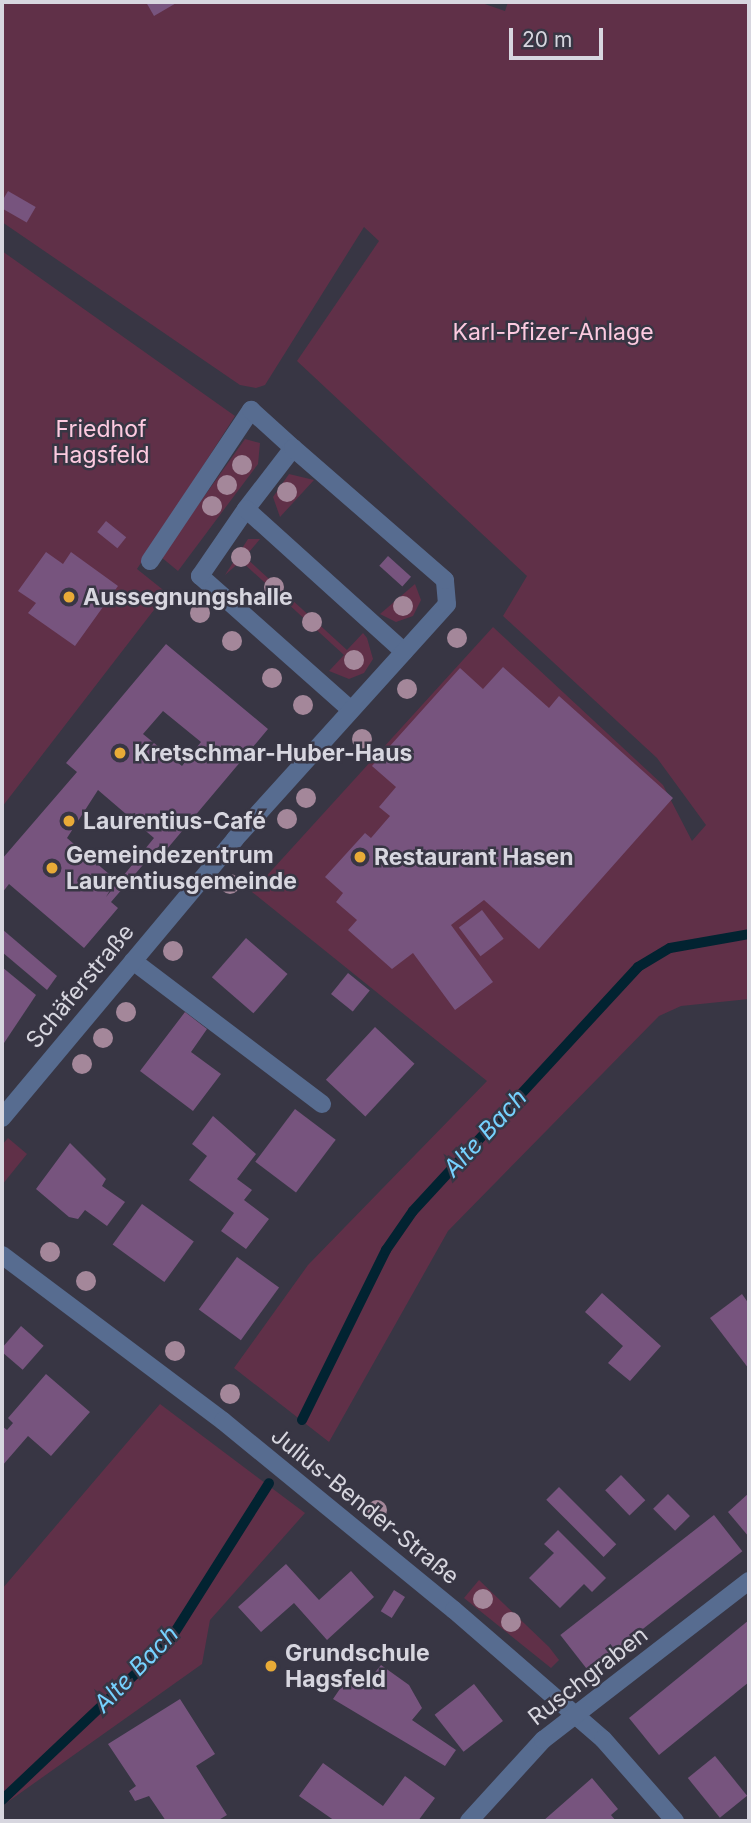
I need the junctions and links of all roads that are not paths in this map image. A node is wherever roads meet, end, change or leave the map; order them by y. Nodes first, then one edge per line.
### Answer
1 (293, 448) junction
2 (246, 509) junction
3 (150, 561) dead end
4 (404, 652) junction
5 (351, 710) junction
6 (133, 961) junction
7 (323, 1104) dead end
8 (2, 1118) edge
9 (2, 1255) edge
10 (749, 1581) edge
11 (577, 1715) junction
12 (469, 1821) edge
13 (675, 1821) edge

1 - 2 street
1 - 3 street
1 - 4 street, Schäferstraße
2 - 4 street
2 - 5 street
4 - 5 street, Schäferstraße
5 - 6 street, Schäferstraße
6 - 7 street
6 - 8 street, Schäferstraße
9 - 11 street, Julius-Bender-Straße
10 - 11 street, Ruschgraben
11 - 12 street, Ruschgraben
11 - 13 street, Julius-Bender-Straße

